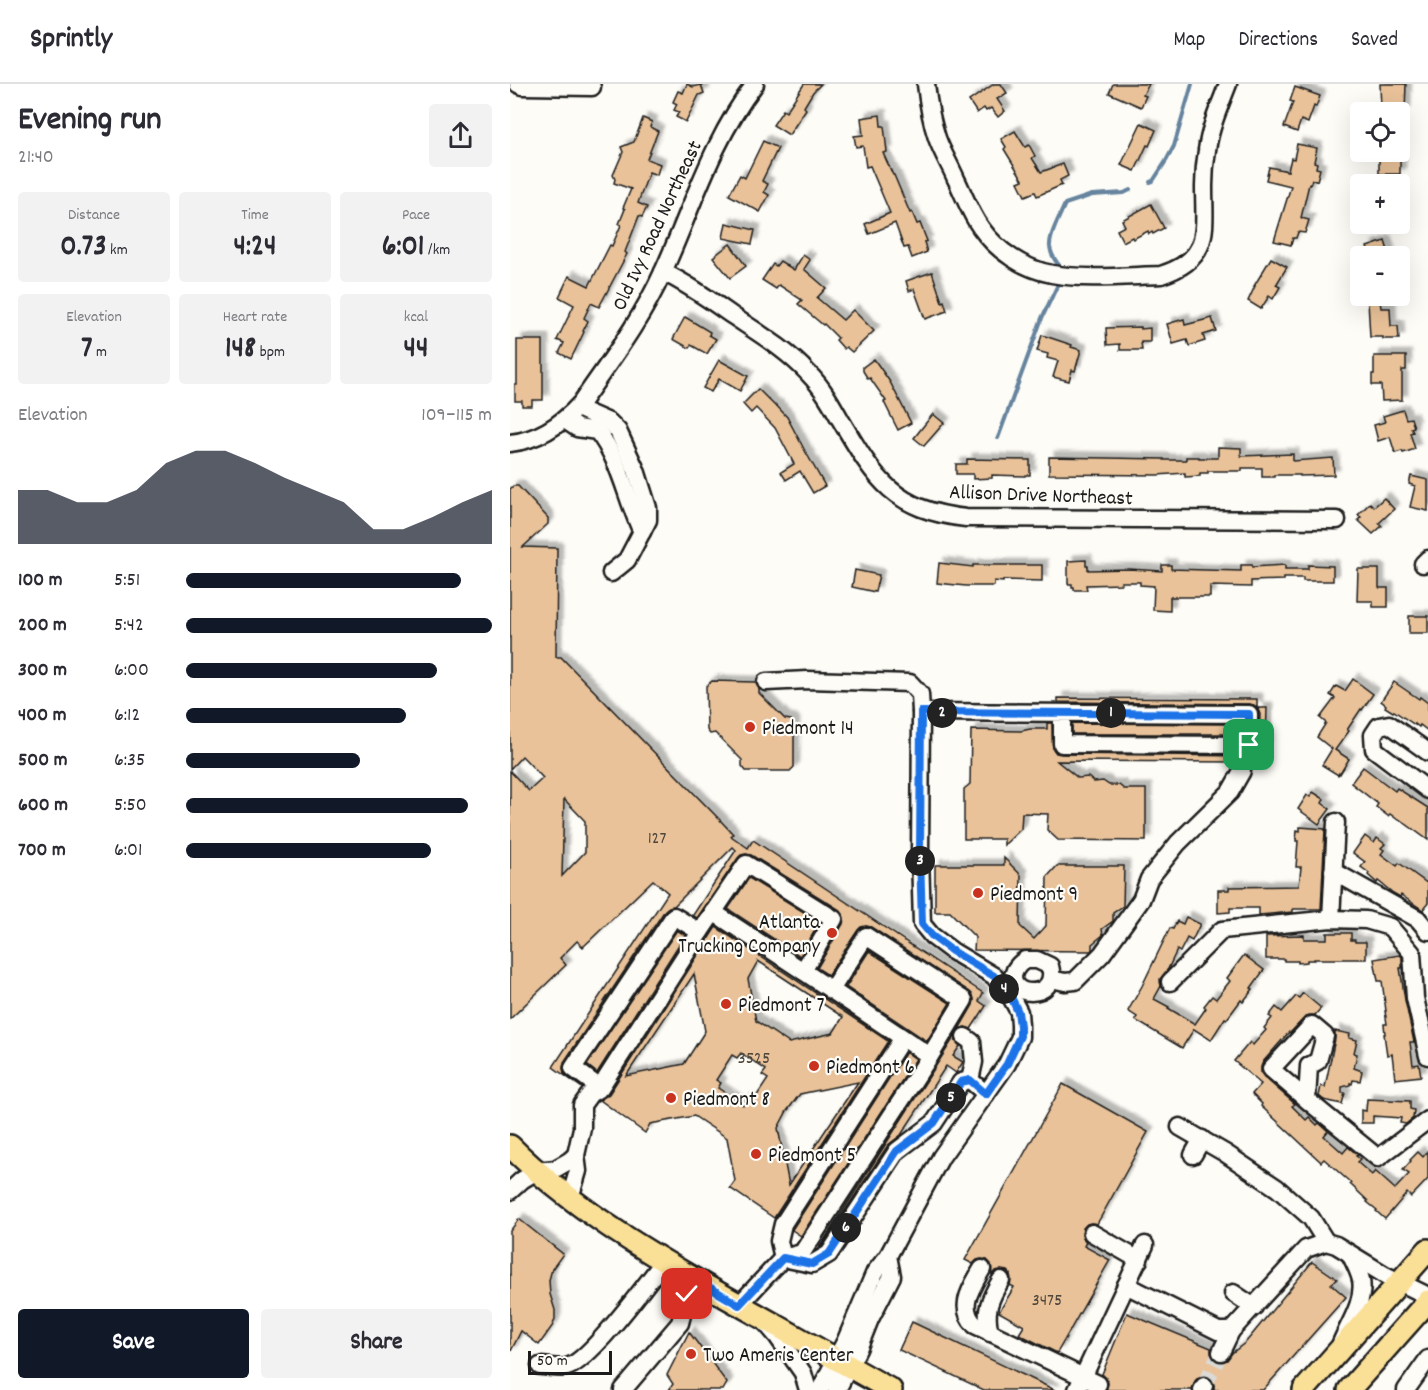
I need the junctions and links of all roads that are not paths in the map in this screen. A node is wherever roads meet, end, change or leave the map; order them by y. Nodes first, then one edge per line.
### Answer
1 (518, 84) edge
2 (755, 84) edge
3 (926, 84) edge
4 (1228, 84) edge
5 (592, 87) dead end
6 (663, 272) junction
7 (571, 414) junction
8 (510, 443) edge
9 (1338, 520) dead end
10 (611, 573) dead end
11 (766, 682) dead end
12 (921, 712) junction
13 (1062, 713) junction
14 (1428, 752) edge
15 (1242, 771) dead end
16 (1428, 790) edge
17 (1336, 822) dead end
18 (1333, 871) junction
19 (1402, 910) junction
20 (713, 912) junction
21 (1331, 919) junction
22 (1393, 930) junction
23 (1428, 931) edge
24 (700, 932) junction
25 (803, 971) junction
26 (1051, 979) junction
27 (1170, 982) dead end
28 (831, 990) junction
29 (1013, 992) junction
30 (965, 1037) dead end
31 (902, 1039) junction
32 (1291, 1047) junction
33 (930, 1056) junction
34 (1428, 1056) edge
35 (1309, 1066) junction
36 (970, 1080) junction
37 (600, 1088) junction
38 (986, 1094) junction
39 (1306, 1100) junction
40 (1428, 1120) edge
41 (1180, 1127) dead end
42 (1202, 1139) junction
43 (576, 1155) junction
44 (1193, 1155) dead end
45 (513, 1156) edge
46 (537, 1170) junction
47 (510, 1191) edge
48 (570, 1198) junction
49 (1092, 1233) dead end
50 (1326, 1242) junction
51 (1428, 1250) edge
52 (1350, 1254) junction
53 (783, 1258) junction
54 (664, 1261) junction
55 (982, 1269) dead end
56 (687, 1274) junction
57 (1001, 1280) dead end
58 (1400, 1282) junction
59 (1126, 1285) junction
60 (1233, 1293) dead end
61 (1428, 1296) edge
62 (1428, 1301) edge
63 (739, 1305) junction
64 (1254, 1306) junction
65 (759, 1316) junction
66 (1428, 1318) edge
67 (1407, 1323) junction
68 (990, 1333) junction
69 (1336, 1354) junction
70 (1428, 1359) edge
71 (842, 1363) junction
72 (540, 1366) dead end
73 (1080, 1383) edge
74 (1098, 1384) dead end
75 (625, 1389) edge
76 (808, 1390) edge
77 (820, 1390) edge
78 (837, 1390) edge
79 (891, 1390) edge
80 (1304, 1390) edge
81 (1349, 1390) edge
82 (1406, 1390) edge

1 - 5 street
2 - 6 street, Old Ivy Road Northeast
3 - 4 street
6 - 7 street, Old Ivy Road Northeast
6 - 9 street, Allison Drive Northeast
7 - 8 street, Old Ivy Road Northeast
7 - 10 street
11 - 12 street
12 - 13 street
12 - 29 street
13 - 13 street
14 - 16 street
15 - 26 street
17 - 18 street
18 - 19 street
18 - 21 street
19 - 22 street
19 - 23 street
20 - 24 street
20 - 25 street
20 - 25 street
21 - 22 street
21 - 27 street
22 - 34 street
24 - 37 street
24 - 37 street
25 - 28 street
26 - 29 street
26 - 29 street
28 - 31 street
28 - 33 street
29 - 38 street
30 - 36 street
31 - 33 street
31 - 53 street
32 - 35 street
32 - 35 street
32 - 39 street
33 - 53 street
35 - 39 street
36 - 38 street
36 - 53 street
37 - 43 street
38 - 71 street
39 - 40 street
41 - 42 street
42 - 44 street
42 - 50 street
43 - 46 street
43 - 48 street
45 - 46 main road
46 - 47 street
46 - 48 main road
48 - 54 main road
49 - 59 street
50 - 52 street
50 - 64 street
51 - 58 main road
52 - 58 street
52 - 69 street
53 - 63 street
54 - 56 main road
54 - 72 street
55 - 68 street
56 - 63 main road
56 - 75 street
57 - 68 street
58 - 61 street
58 - 69 main road
59 - 64 street
59 - 73 street
60 - 64 street
62 - 67 main road
63 - 65 main road
65 - 71 main road
65 - 76 street
66 - 67 main road
67 - 81 main road
68 - 73 street
69 - 80 main road
70 - 82 street
71 - 77 street
71 - 78 street
71 - 79 main road
73 - 74 street

